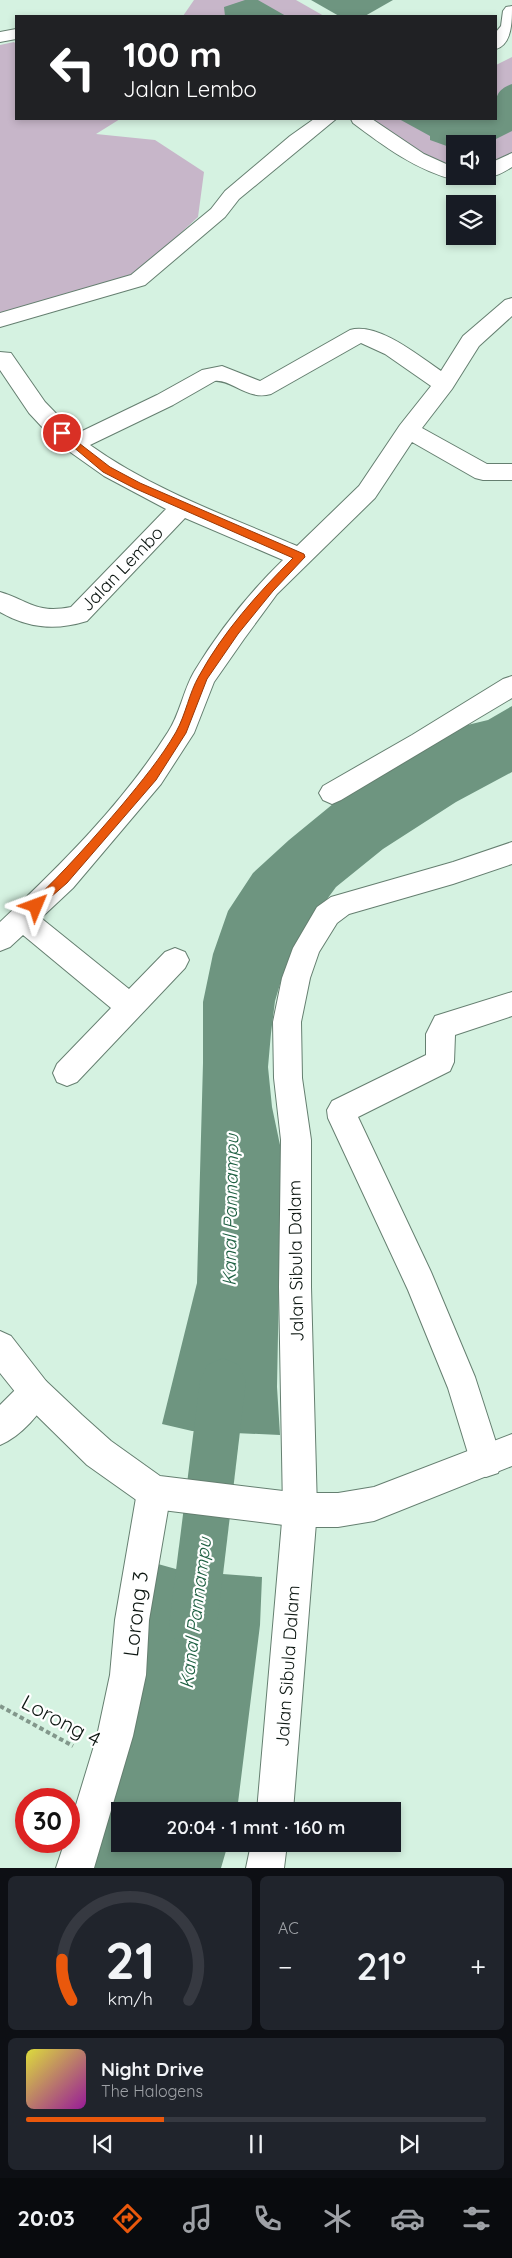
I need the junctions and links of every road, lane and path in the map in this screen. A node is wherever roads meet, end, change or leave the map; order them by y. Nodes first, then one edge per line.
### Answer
1 (512, 11) edge
2 (15, 34) edge
3 (0, 37) edge
4 (497, 43) edge
5 (325, 120) edge
6 (361, 120) edge
7 (512, 159) edge
8 (496, 168) edge
9 (446, 172) edge
10 (512, 305) edge
11 (0, 320) edge
12 (3, 358) dead end
13 (444, 384) junction
14 (408, 430) junction
15 (74, 444) junction
16 (512, 472) edge
17 (182, 507) junction
18 (300, 557) junction
19 (0, 601) edge
20 (512, 686) edge
21 (332, 792) dead end
22 (512, 853) edge
23 (22, 918) junction
24 (0, 939) edge
25 (175, 960) dead end
26 (512, 1004) edge
27 (130, 1007) junction
28 (67, 1073) dead end
29 (0, 1347) edge
30 (35, 1392) junction
31 (0, 1429) edge
32 (499, 1456) edge
33 (154, 1492) junction
34 (300, 1510) junction
35 (0, 1706) edge
36 (111, 1750) junction
37 (276, 1802) edge
38 (268, 1852) edge
39 (75, 1868) edge
40 (265, 1868) edge

1 - 4 street
2 - 3 street
5 - 11 street
6 - 9 street
7 - 8 street
10 - 13 street
12 - 15 street
13 - 14 street
13 - 15 street
14 - 16 street
14 - 18 street
15 - 17 street
17 - 18 street
17 - 19 street, Jalan Lembo
18 - 23 street
20 - 21 street
22 - 34 street, Jalan Sibula Dalam
23 - 24 street
23 - 27 street
25 - 27 street
26 - 32 street
27 - 28 street
29 - 30 street
30 - 31 street
30 - 33 street
32 - 34 street
33 - 34 street
33 - 36 street, Lorong 3
34 - 37 street, Jalan Sibula Dalam
35 - 36 path, Lorong 4
36 - 39 street, Lorong 3
38 - 40 street

